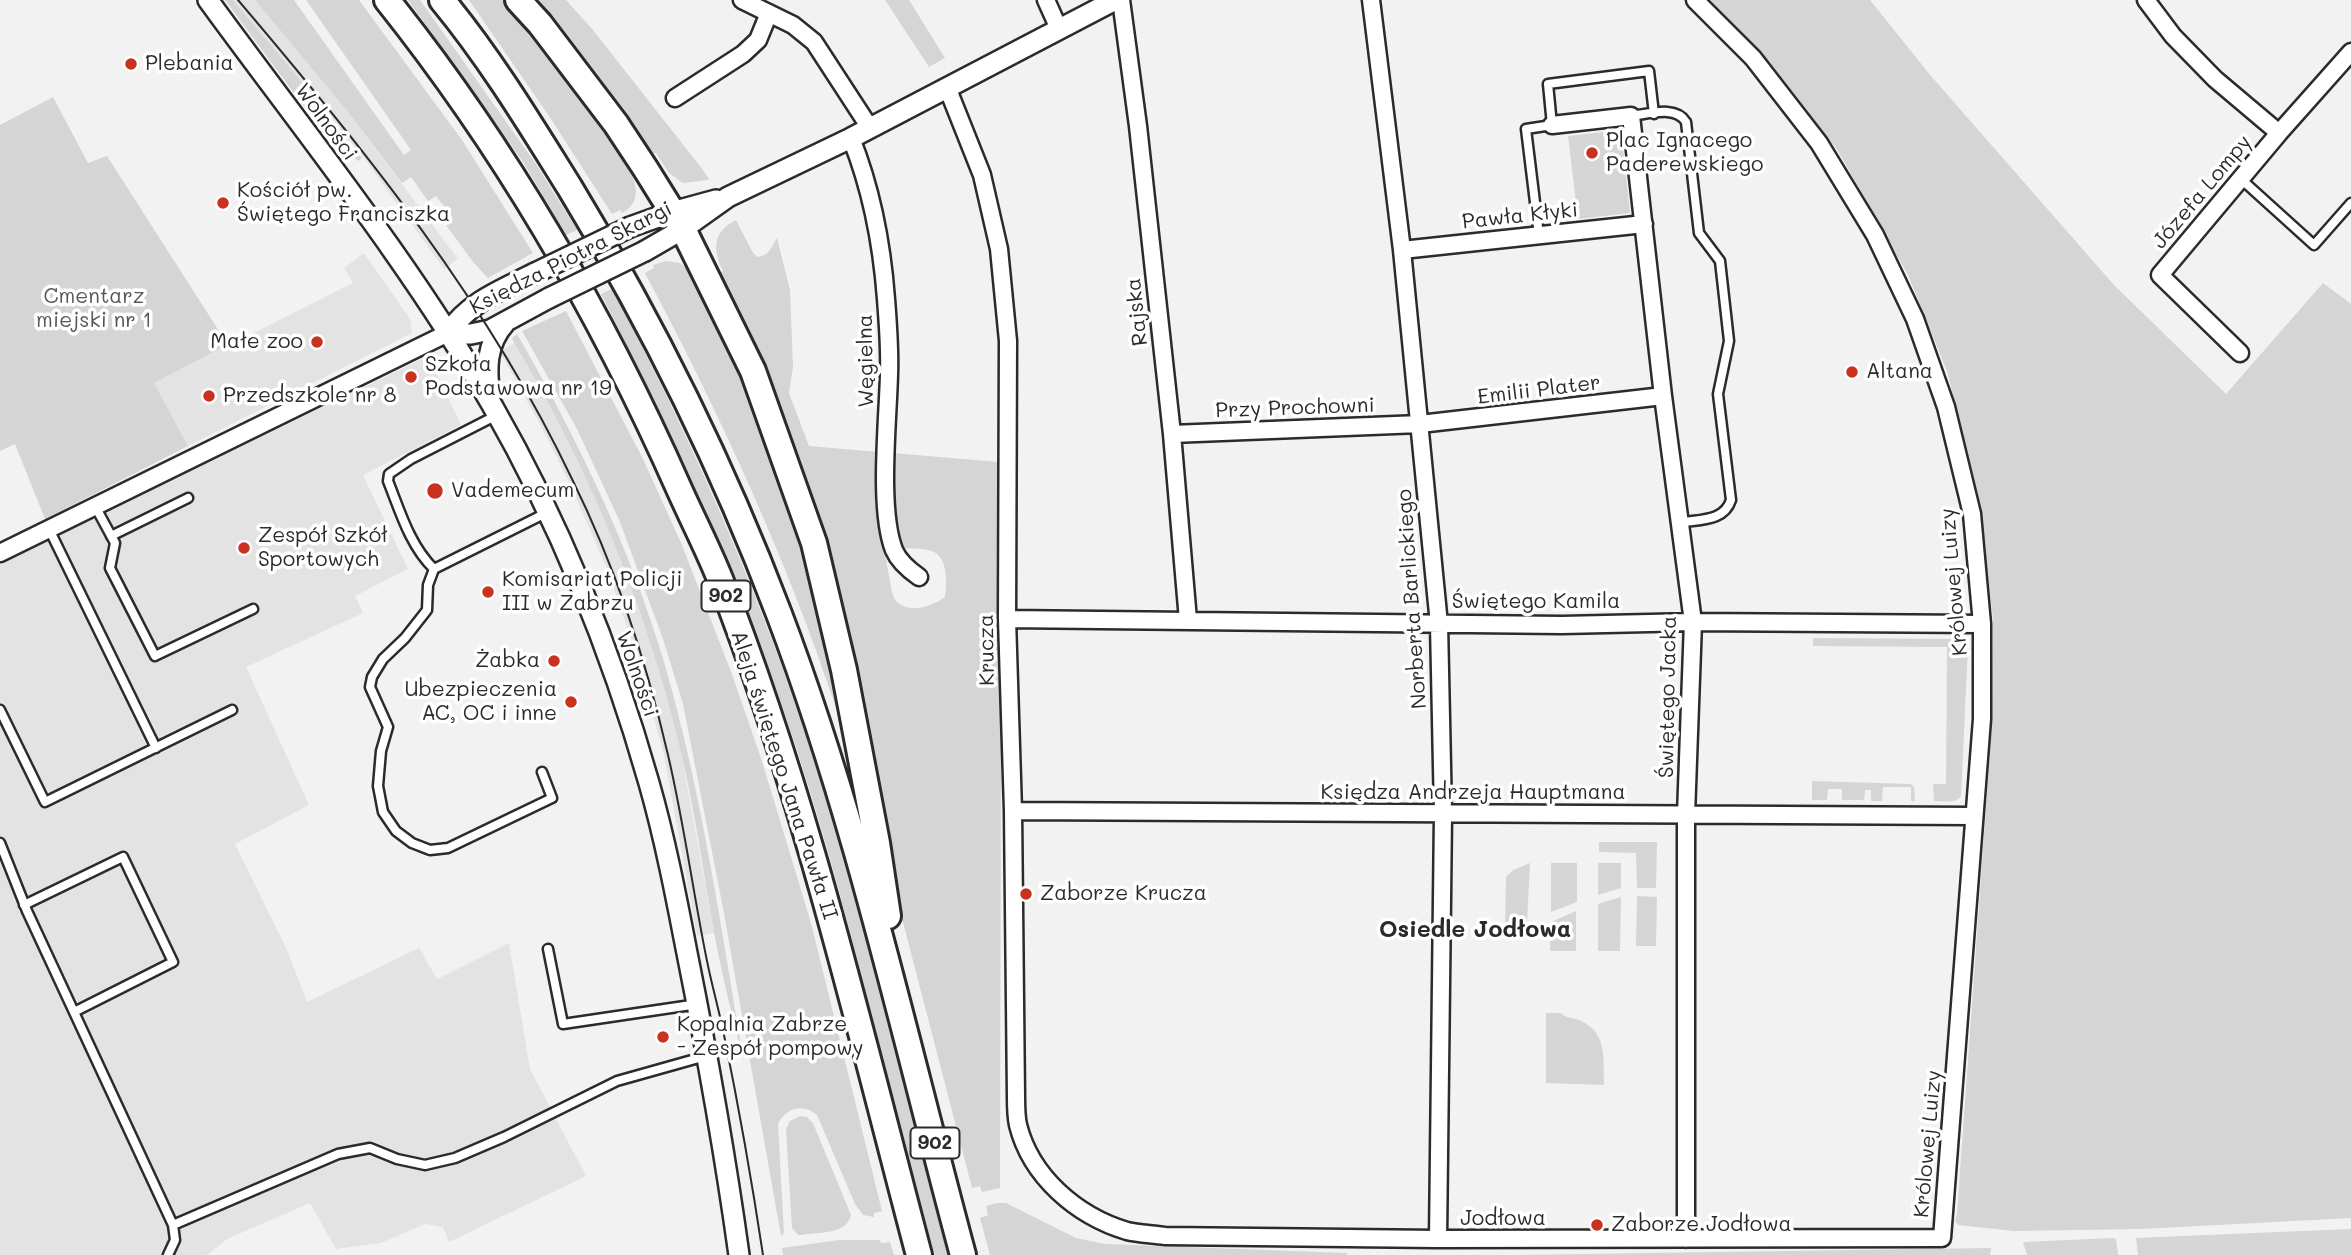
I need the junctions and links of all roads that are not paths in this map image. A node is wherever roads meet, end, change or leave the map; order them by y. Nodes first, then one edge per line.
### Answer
1 (208, 0) edge
2 (387, 0) edge
3 (442, 0) edge
4 (518, 0) edge
5 (742, 0) edge
6 (1046, 0) edge
7 (1115, 0) edge
8 (1121, 0) edge
9 (1371, 0) edge
10 (1695, 0) edge
11 (2146, 0) edge
12 (769, 13) junction
13 (1059, 29) junction
14 (2351, 52) edge
15 (947, 87) junction
16 (675, 98) dead end
17 (1654, 114) junction
18 (1632, 116) junction
19 (1552, 125) junction
20 (870, 128) junction
21 (2279, 133) junction
22 (851, 138) junction
23 (2240, 179) junction
24 (2351, 203) edge
25 (677, 220) junction
26 (1644, 224) junction
27 (1539, 235) junction
28 (1402, 250) junction
29 (422, 293) junction
30 (474, 305) junction
31 (508, 320) junction
32 (448, 333) junction
33 (2240, 353) dead end
34 (1663, 396) junction
35 (494, 409) junction
36 (1420, 424) junction
37 (1172, 434) junction
38 (188, 498) dead end
39 (95, 506) junction
40 (546, 513) junction
41 (1679, 523) junction
42 (49, 529) junction
43 (111, 536) junction
44 (0, 553) edge
45 (434, 569) junction
46 (919, 577) dead end
47 (253, 609) dead end
48 (1007, 619) junction
49 (1188, 620) junction
50 (1693, 622) junction
51 (1439, 624) junction
52 (1982, 624) junction
53 (0, 710) edge
54 (232, 710) dead end
55 (156, 748) junction
56 (542, 772) dead end
57 (1013, 811) junction
58 (1443, 814) junction
59 (1686, 815) junction
60 (1975, 816) junction
61 (0, 843) edge
62 (24, 905) junction
63 (548, 949) dead end
64 (698, 1004) junction
65 (74, 1012) junction
66 (906, 1030) junction
67 (706, 1056) junction
68 (1071, 1203) joint
69 (173, 1225) junction
70 (1942, 1238) joint
71 (1438, 1239) junction
72 (1686, 1239) junction
73 (168, 1255) edge
74 (738, 1255) edge
75 (919, 1255) edge
76 (963, 1255) edge

1 - 29 street, Wolności
2 - 75 main road, Aleja świętego Jana Pawła II / 902
3 - 66 main road, Aleja świętego Jana Pawła II / 902
4 - 25 main road
5 - 12 street
6 - 13 street
7 - 13 street, Księdza Piotra Skargi
8 - 37 street, Rajska
9 - 28 street, Norberta Barlickiego
10 - 52 street, Królowej Luizy
11 - 21 street
12 - 16 street
12 - 20 street
13 - 15 street, Księdza Piotra Skargi
14 - 21 street, Józefa Lompy
15 - 20 street, Księdza Piotra Skargi
15 - 48 street, Krucza
17 - 18 lane
17 - 19 lane
17 - 41 lane
18 - 19 street
18 - 26 street, Świętego Jacka
19 - 27 lane
20 - 22 street, Księdza Piotra Skargi
21 - 23 street, Józefa Lompy
22 - 25 street, Księdza Piotra Skargi
22 - 46 street, Węgielna
23 - 24 lane
23 - 33 street, Józefa Lompy
25 - 30 street, Księdza Piotra Skargi, bridge
25 - 31 street, Księdza Piotra Skargi, bridge
25 - 66 main road
26 - 27 street, Pawła Kłyki
26 - 34 street, Świętego Jacka
27 - 28 street, Pawła Kłyki
28 - 36 street, Norberta Barlickiego
29 - 30 street
29 - 32 street, Wolności
30 - 32 street, Księdza Piotra Skargi
31 - 32 street, Księdza Piotra Skargi
31 - 35 street
32 - 35 street, Wolności
32 - 39 street
34 - 36 street, Emilii Plater
34 - 41 street, Świętego Jacka
35 - 40 street, Wolności
35 - 45 lane
36 - 37 street, Przy Prochowni
36 - 51 street, Norberta Barlickiego
37 - 49 street, Rajska
38 - 43 lane
39 - 42 street
39 - 43 lane
40 - 45 lane
40 - 64 street, Wolności
41 - 50 street, Świętego Jacka
42 - 44 street
42 - 55 lane
43 - 47 lane
45 - 56 lane
48 - 49 street, Świętego Kamila
48 - 57 street, Krucza
49 - 51 street, Świętego Kamila
50 - 51 street, Świętego Kamila
50 - 52 street, Świętego Kamila
50 - 59 street, Świętego Jacka
51 - 58 street, Norberta Barlickiego
52 - 60 street, Królowej Luizy
53 - 55 lane
54 - 55 lane
57 - 58 street, Księdza Andrzeja Hauptmana
57 - 68 street, Krucza
58 - 59 street, Księdza Andrzeja Hauptmana
58 - 71 street, Norberta Barlickiego
59 - 60 street, Księdza Andrzeja Hauptmana
59 - 72 street, Świętego Jacka
60 - 70 street, Królowej Luizy
61 - 62 lane
62 - 65 lane
62 - 65 lane
63 - 64 lane
64 - 67 street, Wolności
65 - 69 lane
66 - 76 main road, Aleja świętego Jana Pawła II / 902
67 - 69 lane
67 - 74 street, Wolności
68 - 71 street, Jodłowa
69 - 73 lane
70 - 72 street, Jodłowa
71 - 72 street, Jodłowa

